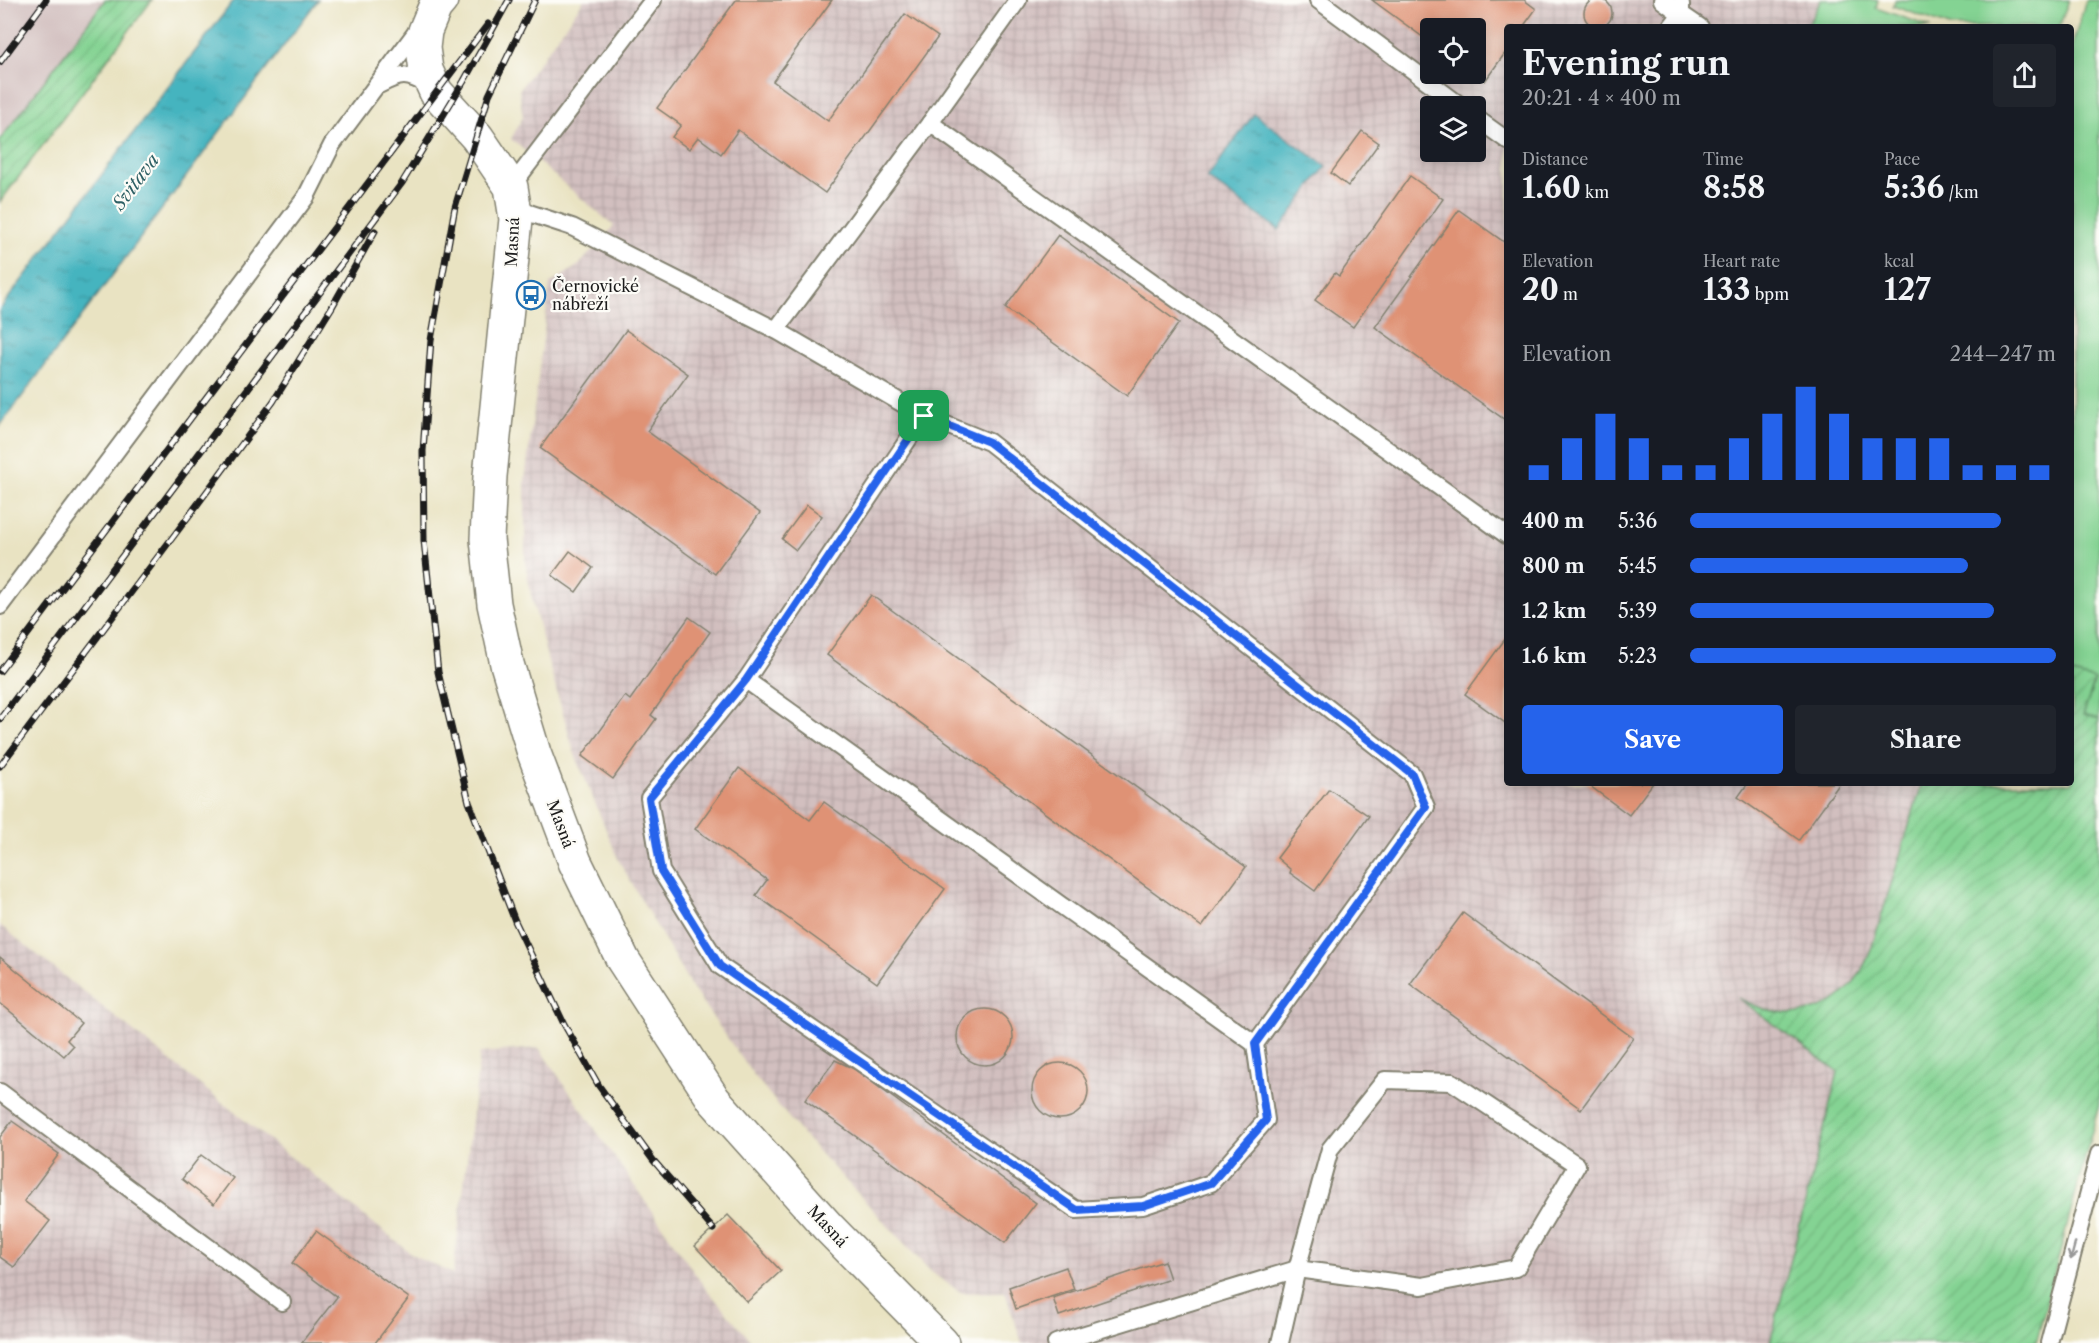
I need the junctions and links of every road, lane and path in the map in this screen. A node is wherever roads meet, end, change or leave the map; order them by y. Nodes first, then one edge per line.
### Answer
1 (653, 0) edge
2 (1018, 0) edge
3 (1318, 0) edge
4 (1662, 0) edge
5 (438, 4) edge
6 (1678, 14) edge
7 (1695, 24) edge
8 (416, 48) junction
9 (376, 86) junction
10 (433, 88) junction
11 (1448, 96) edge
12 (930, 123) junction
13 (1486, 125) edge
14 (1504, 138) edge
15 (512, 197) junction
16 (776, 330) junction
17 (924, 416) junction
18 (1504, 533) edge
19 (0, 606) edge
20 (746, 680) junction
21 (1255, 1044) junction
22 (0, 1092) edge
23 (2099, 1154) edge
24 (1297, 1269) junction
25 (282, 1302) dead end
26 (942, 1343) edge
27 (1056, 1343) edge
28 (1280, 1343) edge
29 (2049, 1343) edge

1 - 15 lane
2 - 12 lane
3 - 11 lane
4 - 6 lane
5 - 8 street
6 - 7 lane
8 - 9 lane
8 - 10 street
9 - 10 lane
9 - 19 lane
10 - 15 street
12 - 16 lane
12 - 18 lane
13 - 14 lane
15 - 16 lane
15 - 26 street, Masná
16 - 17 lane
17 - 20 lane
17 - 21 lane
20 - 21 lane
20 - 21 lane
22 - 25 lane
23 -> 29 lane
24 - 24 lane
24 - 27 lane
24 - 28 lane

